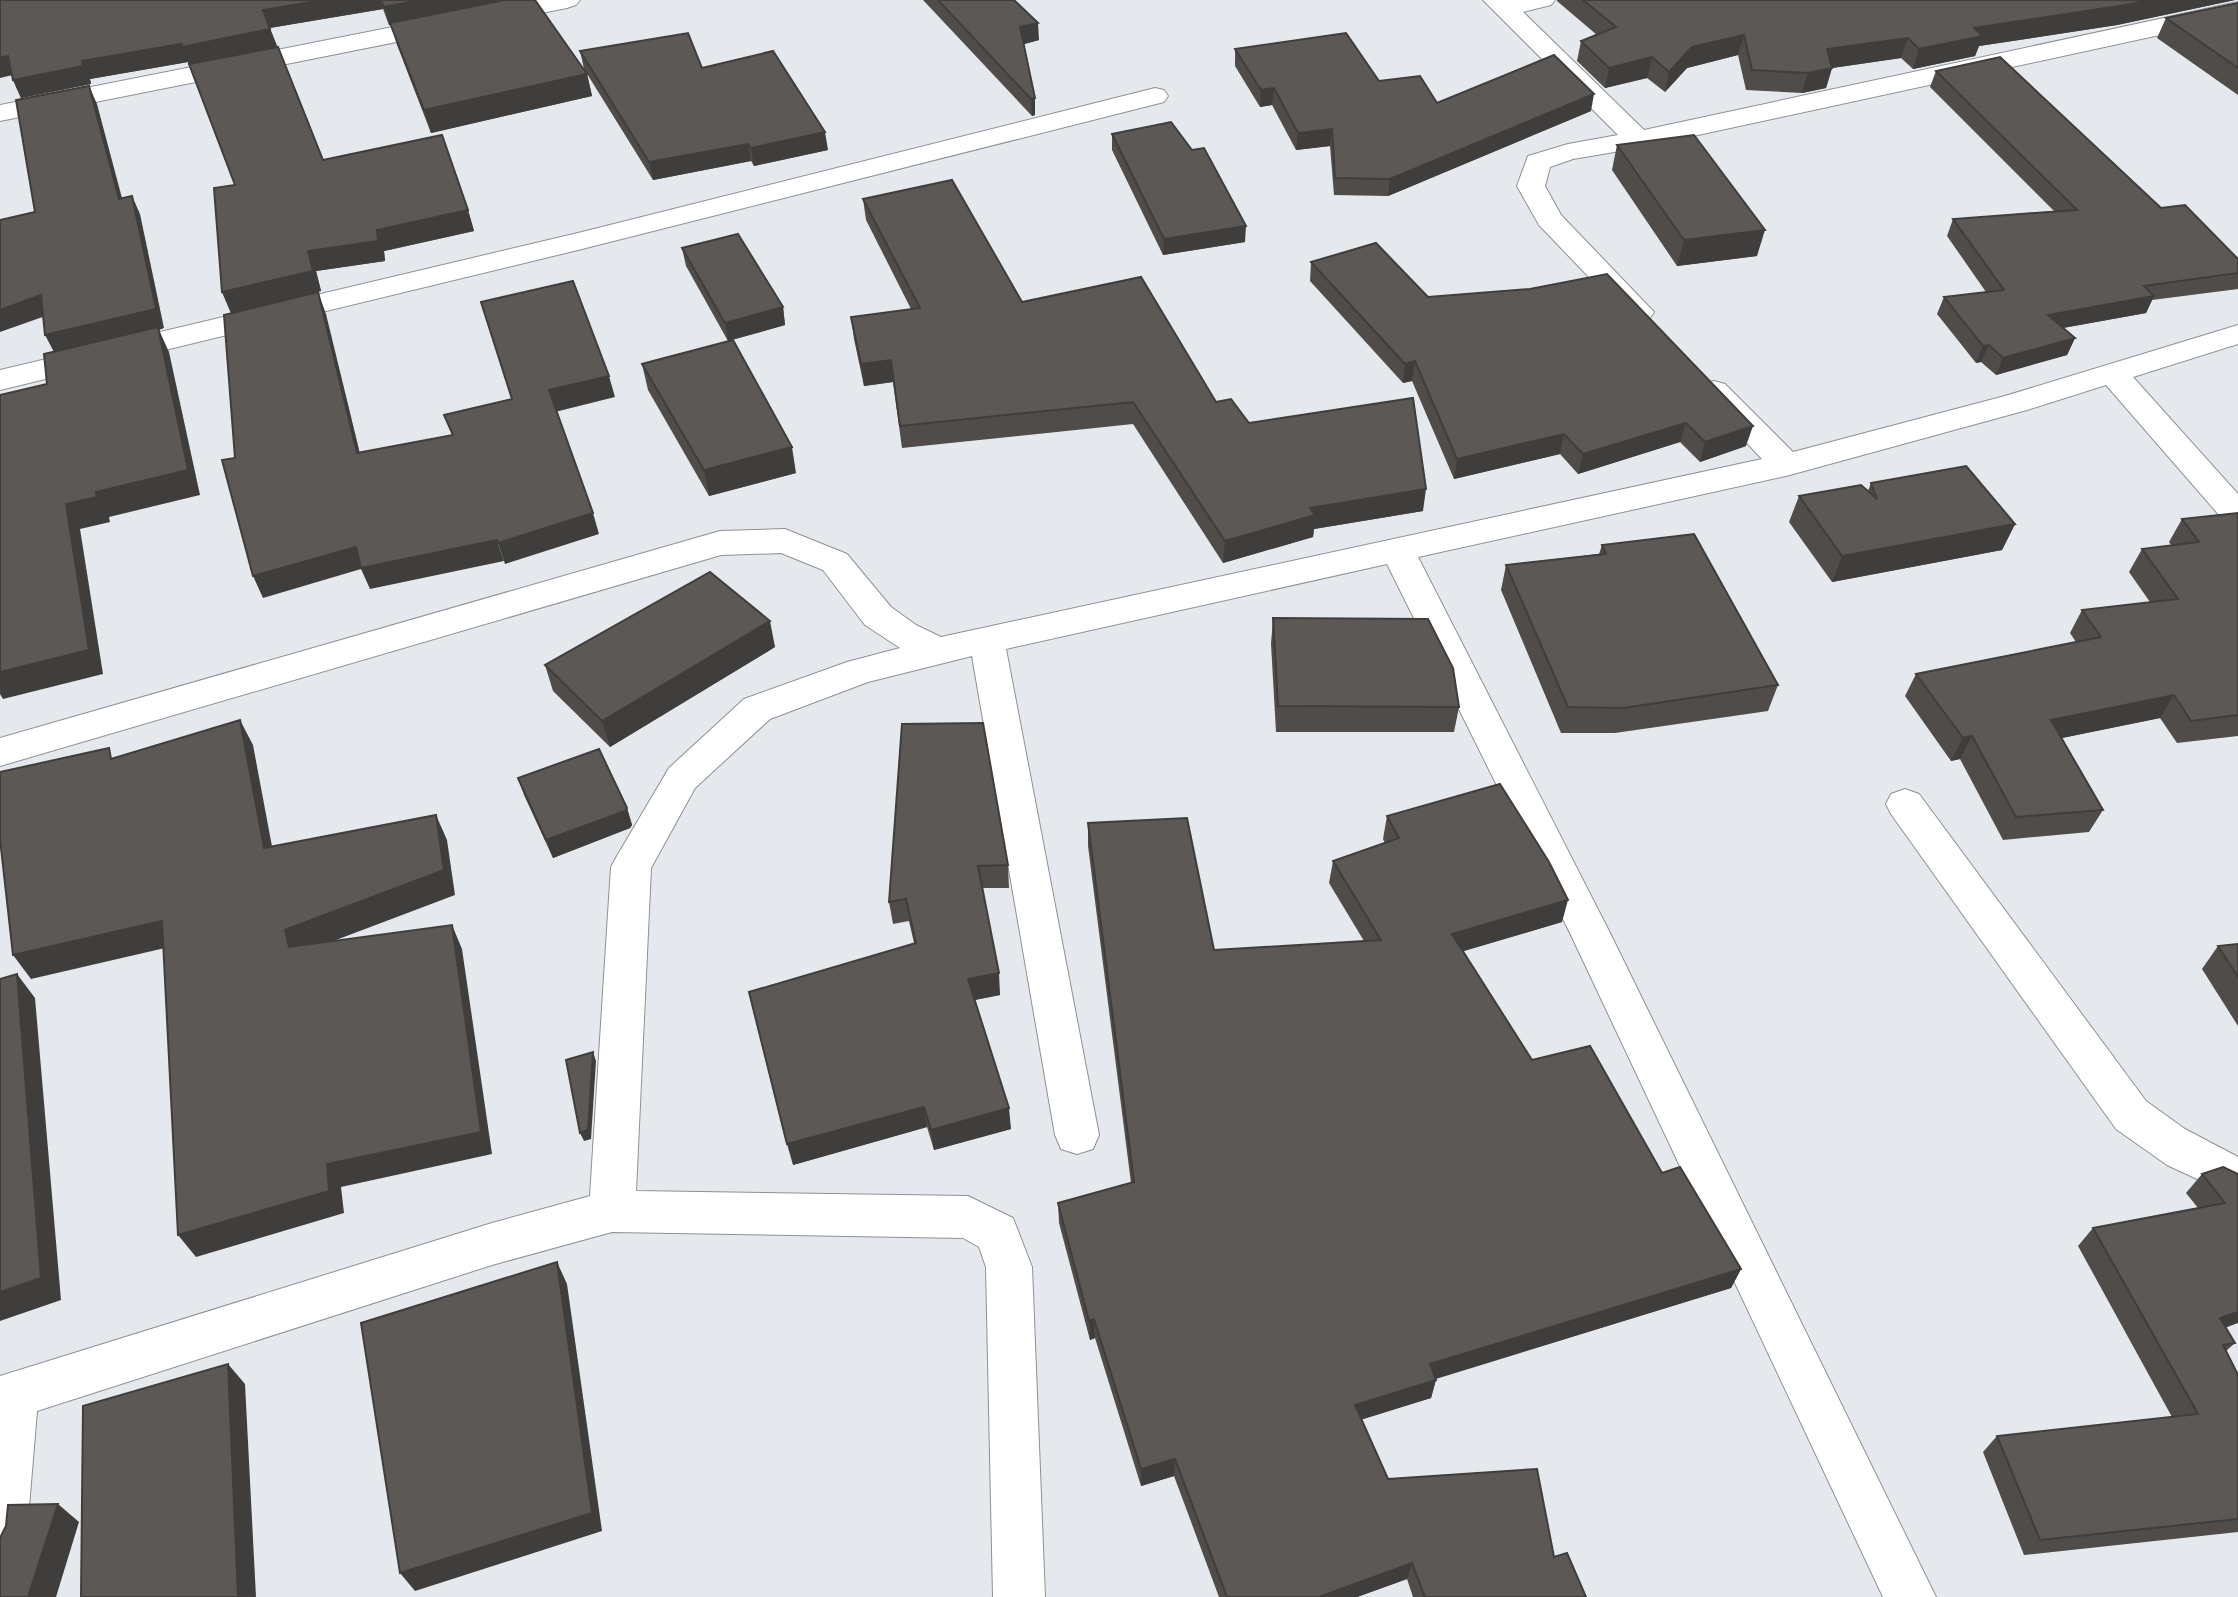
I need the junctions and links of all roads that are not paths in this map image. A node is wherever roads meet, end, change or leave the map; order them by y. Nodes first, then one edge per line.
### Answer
1 (567, 0) edge
2 (1542, 0) edge
3 (1501, 5) edge
4 (2238, 10) edge
5 (1155, 96) dead end
6 (0, 113) edge
7 (1638, 140) junction
8 (1653, 327) edge
9 (2238, 334) edge
10 (2112, 373) junction
11 (1700, 377) edge
12 (0, 380) edge
13 (1786, 465) junction
14 (2238, 516) edge
15 (1398, 551) junction
16 (987, 642) junction
17 (939, 651) junction
18 (0, 752) edge
19 (1905, 804) dead end
20 (1077, 1135) dead end
21 (2238, 1178) edge
22 (612, 1211) junction
23 (7, 1397) edge
24 (0, 1543) edge
25 (1019, 1597) edge
26 (1910, 1597) edge

1 - 6 street
2 - 3 street
3 - 7 street
4 - 7 street
5 - 12 street
7 - 8 street
9 - 10 street
10 - 13 street
10 - 14 street
11 - 13 street
13 - 15 street
15 - 16 street
15 - 26 street
16 - 17 street
16 - 20 street
17 - 18 street
17 - 22 street
19 - 21 street
22 - 23 street
22 - 25 street
23 - 24 street

